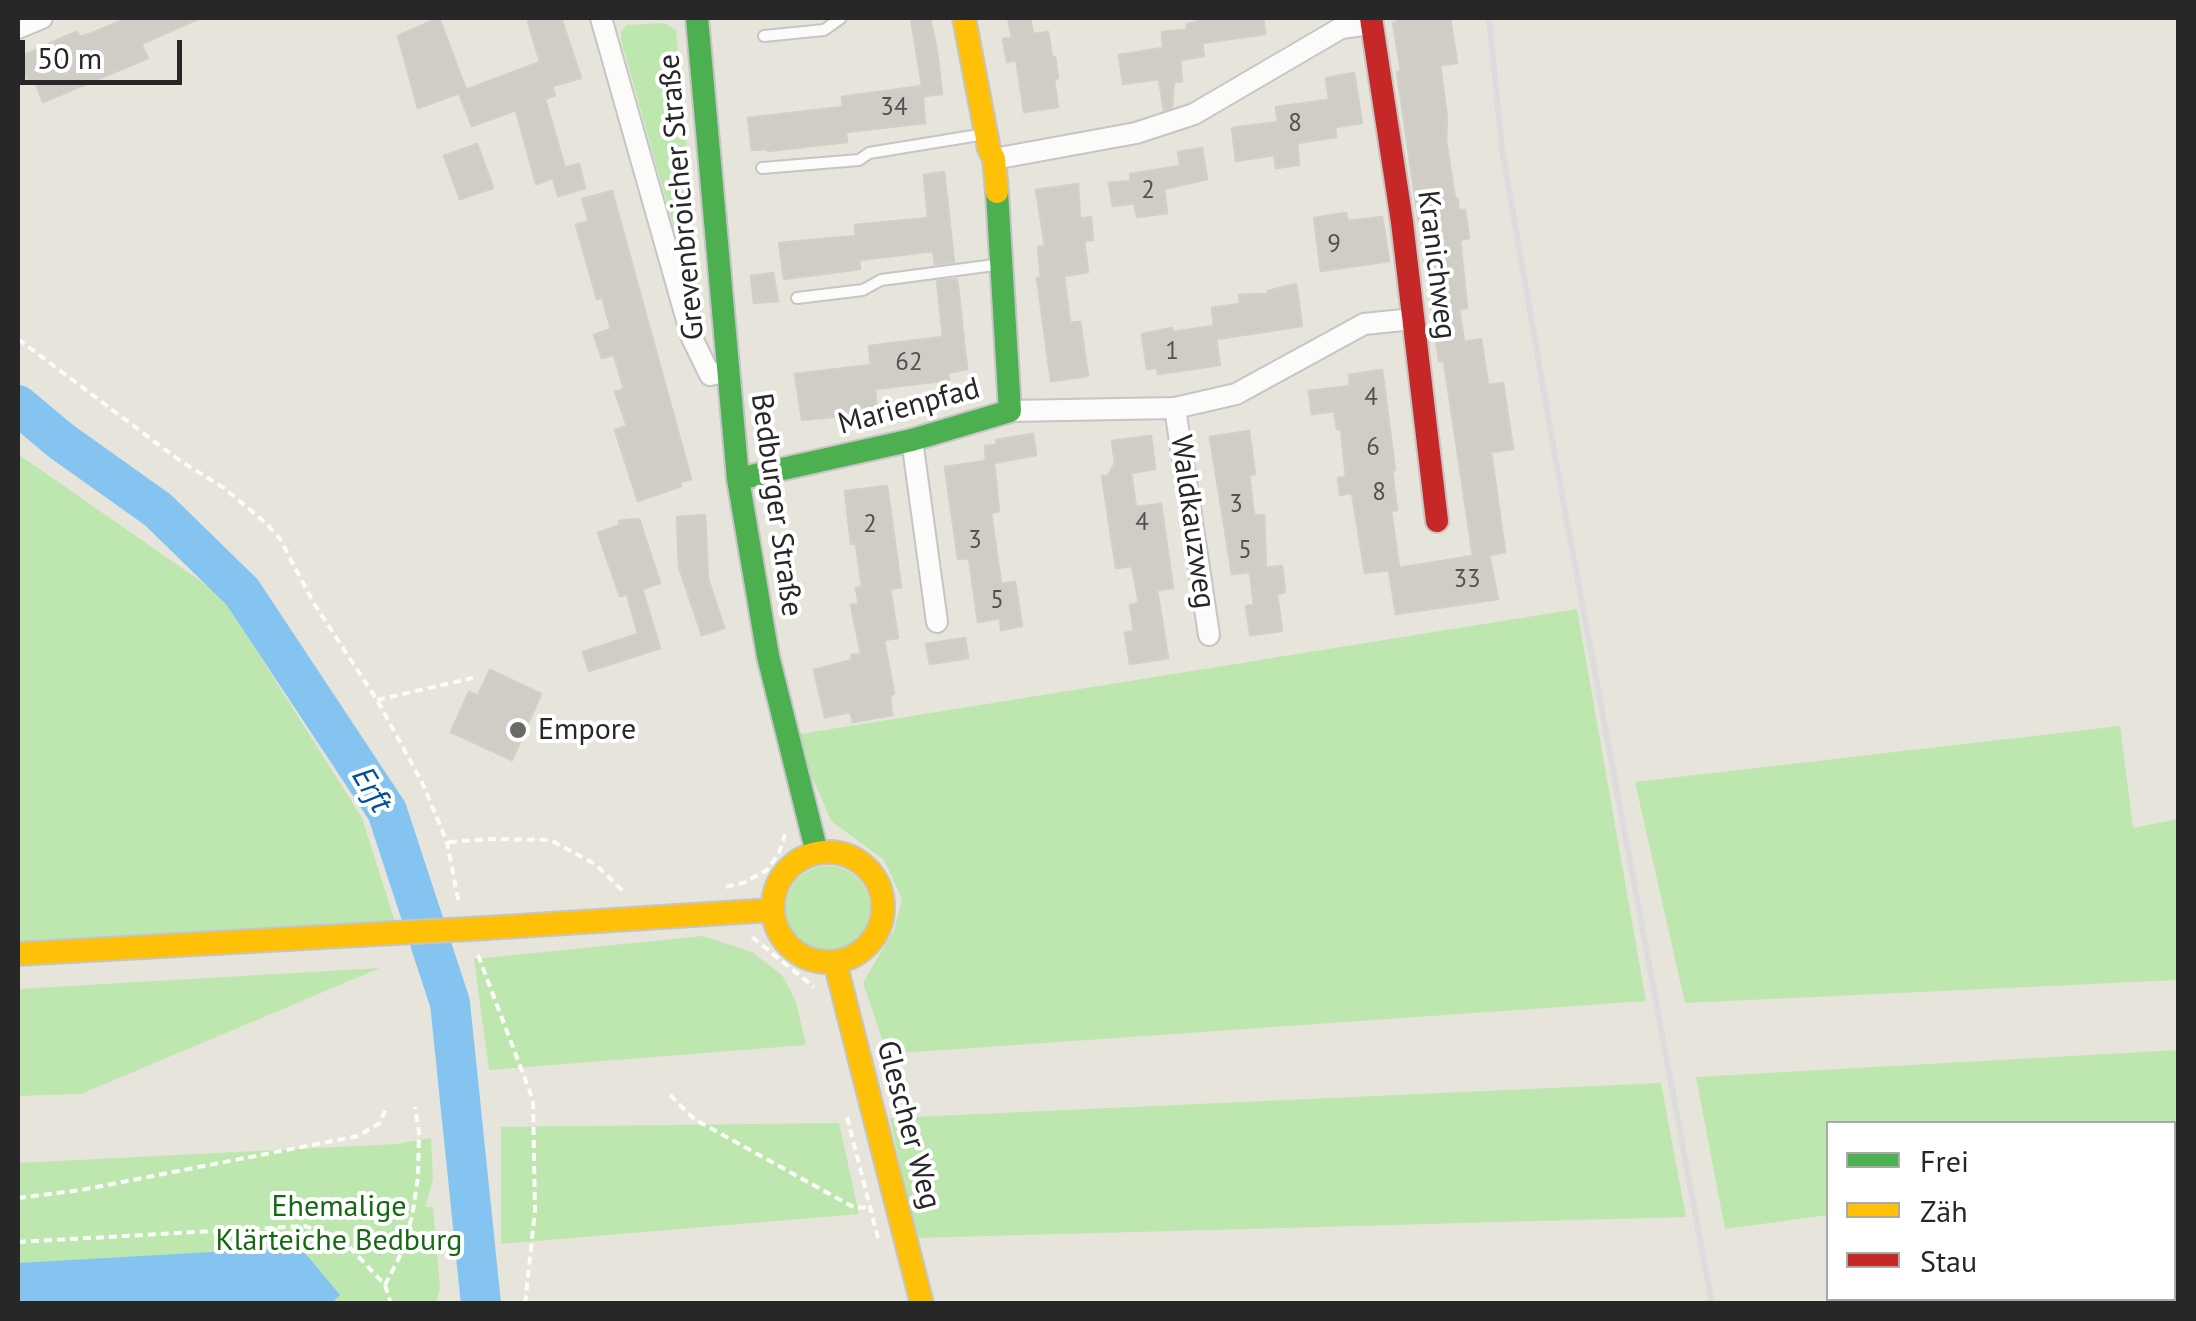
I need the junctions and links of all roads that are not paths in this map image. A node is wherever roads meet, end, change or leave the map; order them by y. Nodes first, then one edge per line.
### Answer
1 (42, 18) edge
2 (601, 18) edge
3 (697, 18) edge
4 (841, 18) edge
5 (964, 18) edge
6 (1371, 21) edge
7 (18, 28) edge
8 (764, 36) dead end
9 (986, 134) junction
10 (994, 159) junction
11 (762, 168) dead end
12 (1004, 264) junction
13 (797, 298) dead end
14 (1412, 318) junction
15 (727, 371) junction
16 (1175, 408) junction
17 (1010, 411) junction
18 (912, 440) junction
19 (738, 479) junction
20 (1437, 521) dead end
21 (937, 622) dead end
22 (1209, 635) dead end
23 (817, 853) junction
24 (760, 910) junction
25 (18, 954) edge
26 (835, 962) junction
27 (922, 1304) edge

1 - 7 street
2 - 15 street, Bedburger Straße
3 - 15 main road, Grevenbroicher Straße
4 - 8 lane
5 - 9 main road, Marienpfad
6 - 10 street
6 - 14 main road, Kranichweg
9 - 10 main road, Marienpfad
9 - 11 lane
10 - 12 main road, Marienpfad
12 - 13 lane
12 - 17 main road, Marienpfad
14 - 16 street
14 - 20 main road, Kranichweg
15 - 19 main road, Bedburger Straße
16 - 17 street
16 - 22 street, Waldkauzweg
17 - 18 main road, Marienpfad
18 - 19 main road, Marienpfad
18 - 21 street
19 - 23 main road, Bedburger Straße
23 - 24 main road
23 - 26 main road
24 - 25 main road, bridge
24 - 26 main road
26 - 27 main road, Glescher Weg

